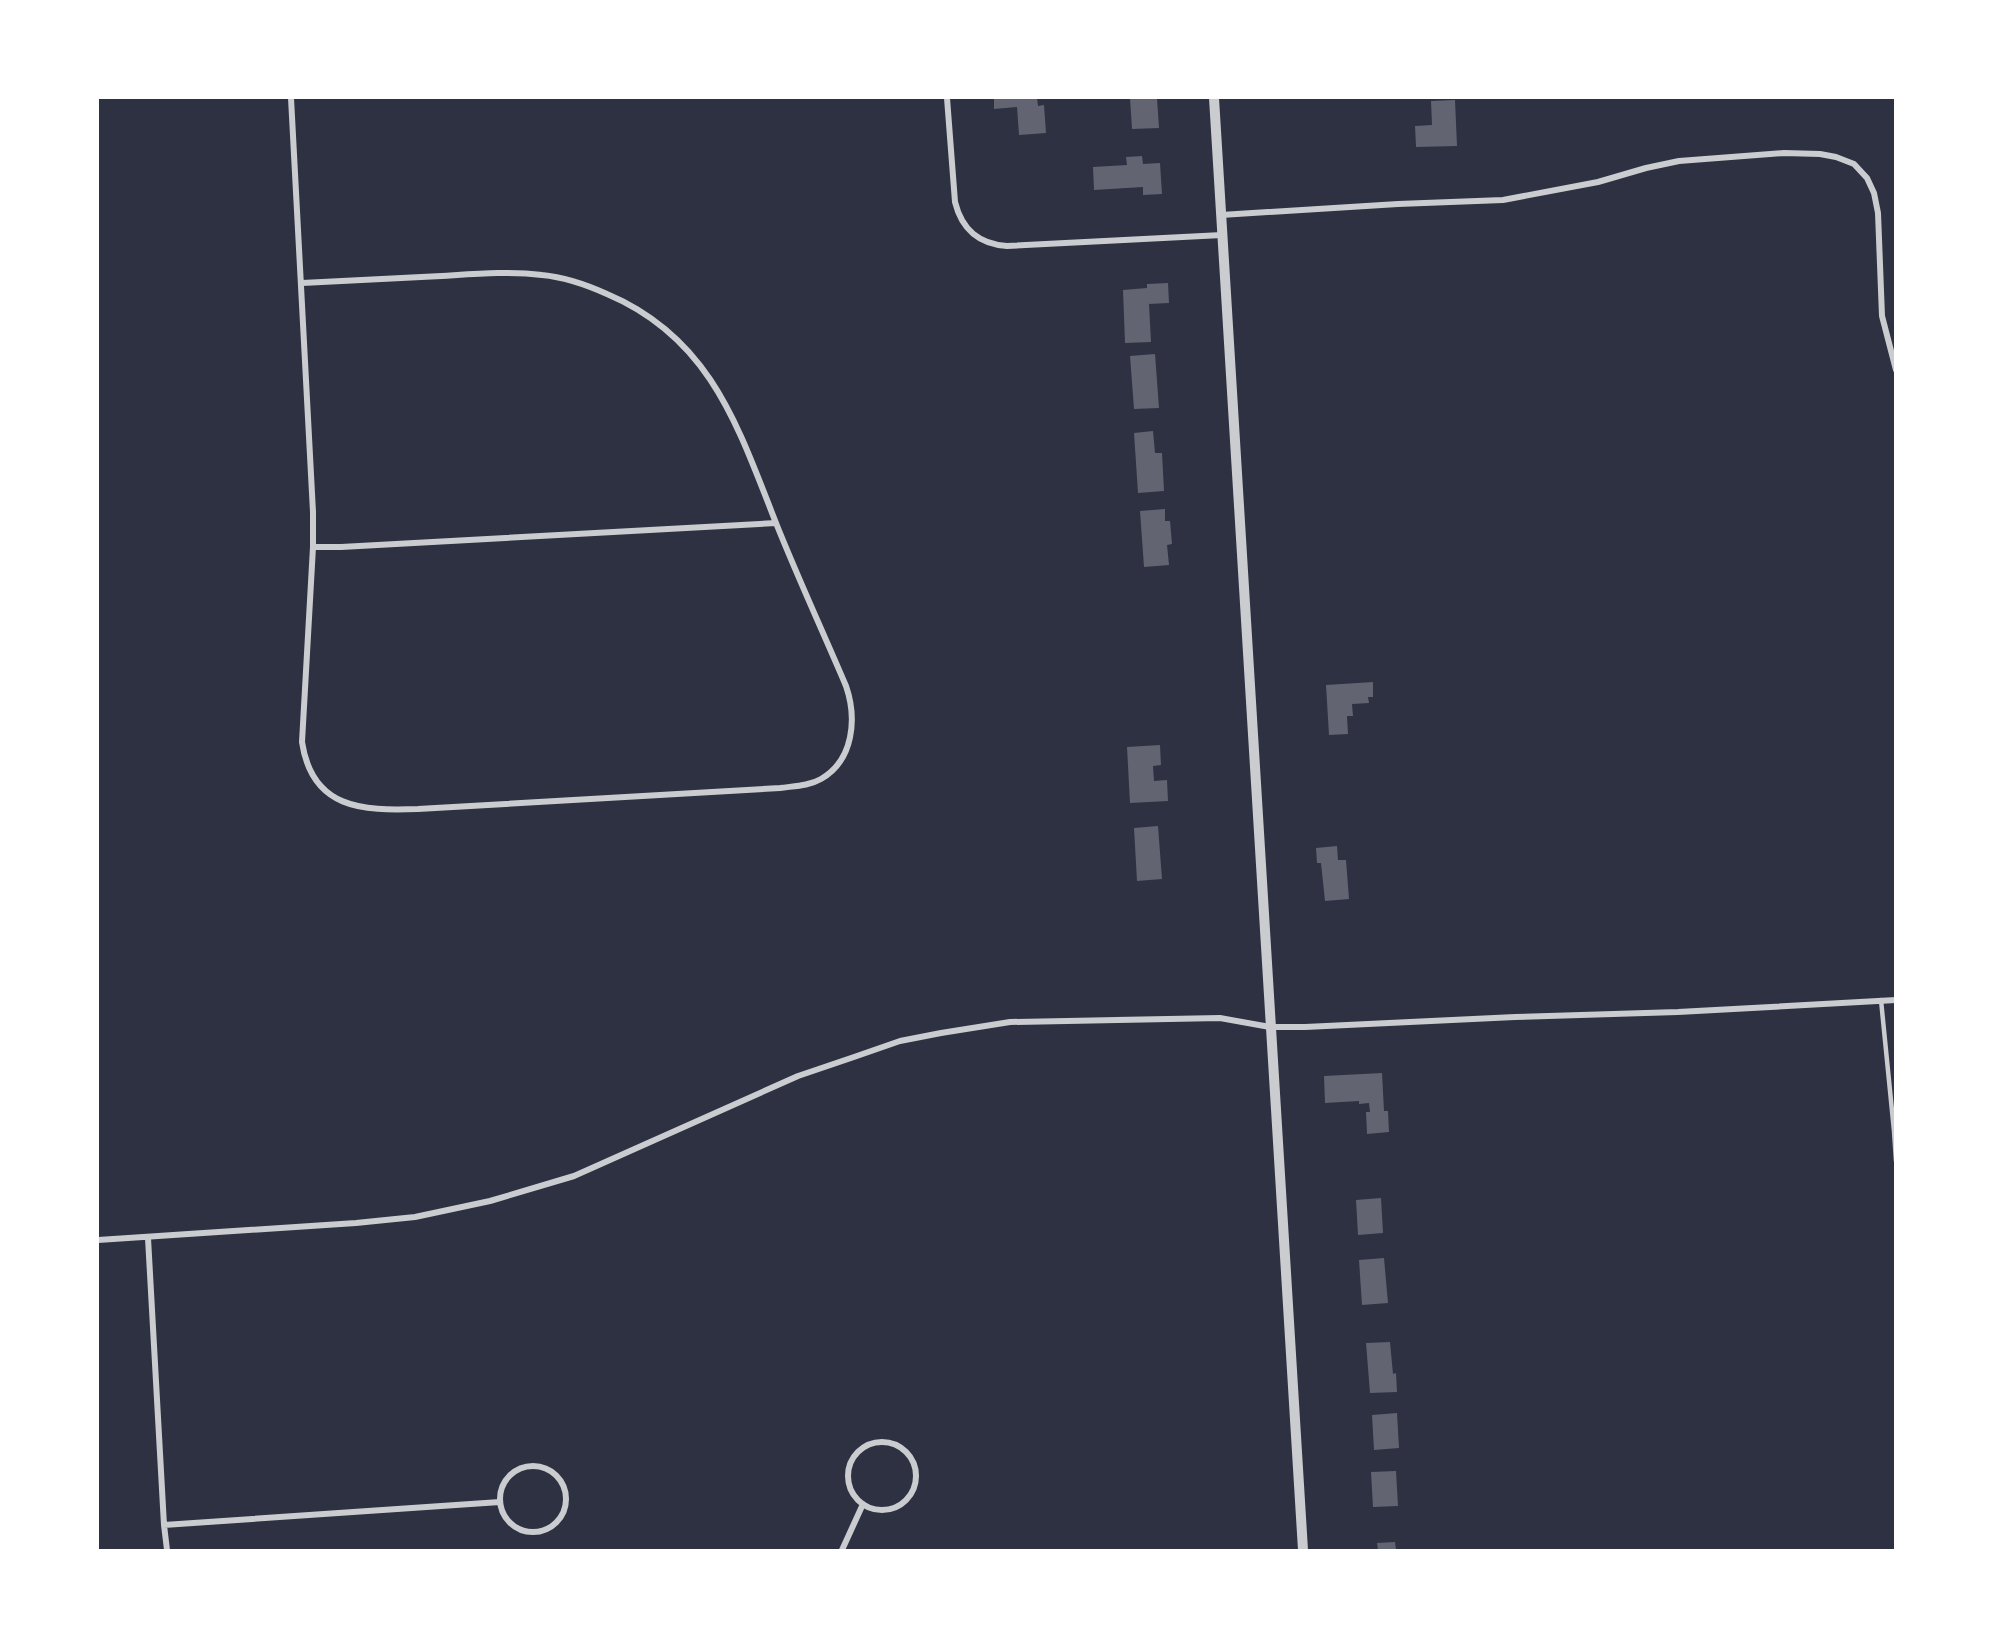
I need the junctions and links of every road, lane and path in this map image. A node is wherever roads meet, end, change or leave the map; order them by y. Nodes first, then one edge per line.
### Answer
1 (291, 98) edge
2 (947, 98) edge
3 (1214, 98) edge
4 (1221, 214) junction
5 (1222, 235) junction
6 (302, 283) junction
7 (1896, 370) edge
8 (776, 523) junction
9 (313, 547) junction
10 (1896, 999) edge
11 (1881, 1000) junction
12 (1270, 1027) junction
13 (1896, 1161) edge
14 (148, 1238) junction
15 (98, 1240) edge
16 (500, 1502) junction
17 (863, 1504) junction
18 (164, 1525) junction
19 (167, 1551) edge
20 (842, 1551) edge
21 (1303, 1551) edge

1 - 6 street
2 - 5 street
3 - 4 street
4 - 5 street
4 - 7 street
5 - 12 street
6 - 8 street
6 - 9 street
8 - 9 street
8 - 9 street
10 - 11 street
11 - 12 street
11 - 13 lane
12 - 14 street
12 - 21 street
14 - 15 street
14 - 18 street
16 - 16 street
16 - 18 street
17 - 17 street
17 - 20 street
18 - 19 street

